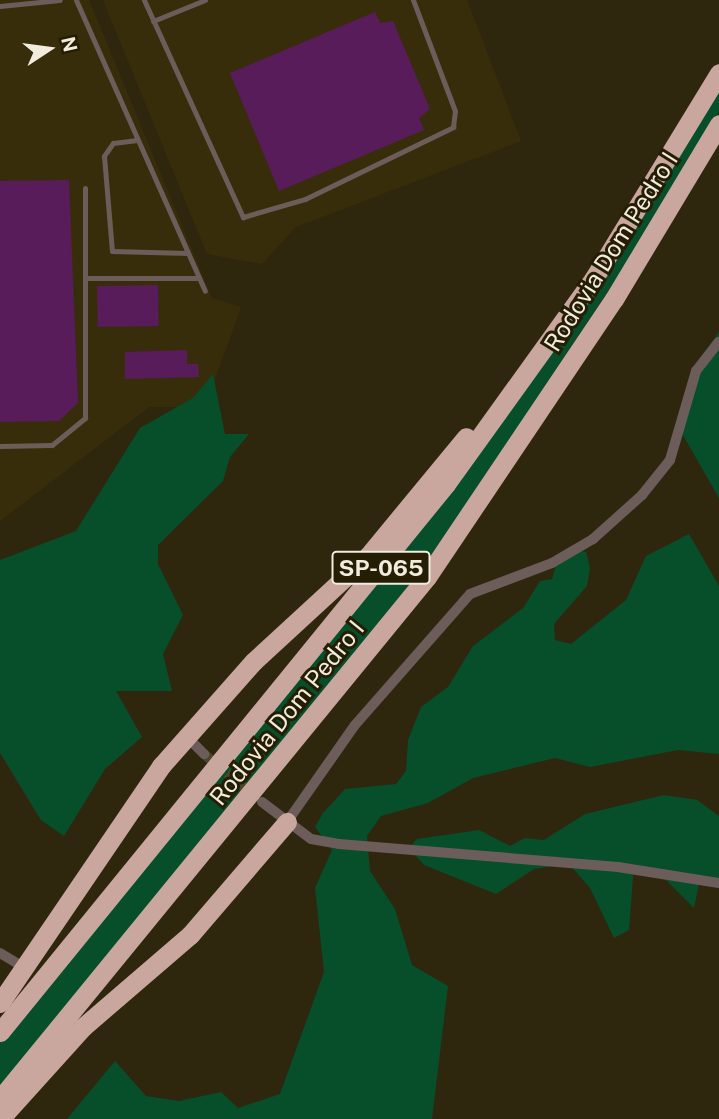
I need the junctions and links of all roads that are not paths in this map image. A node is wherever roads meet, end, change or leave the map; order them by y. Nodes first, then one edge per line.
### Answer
1 (60, 0) edge
2 (76, 0) edge
3 (144, 0) edge
4 (205, 0) edge
5 (413, 0) edge
6 (1, 4) edge
7 (153, 21) junction
8 (719, 73) edge
9 (719, 124) edge
10 (136, 140) junction
11 (85, 188) dead end
12 (188, 253) junction
13 (88, 278) junction
14 (199, 278) junction
15 (594, 278) junction
16 (205, 292) dead end
17 (719, 342) edge
18 (0, 446) edge
19 (188, 738) junction
20 (204, 754) tunnel mouth
21 (262, 802) tunnel mouth
22 (287, 822) junction
23 (719, 883) edge
24 (0, 953) edge
25 (26, 968) junction
26 (0, 1003) edge
27 (0, 1032) edge
28 (0, 1099) edge
29 (0, 1119) edge

1 - 6 lane
2 - 10 lane
3 - 7 lane
4 - 7 lane
5 - 7 lane
8 - 15 highway, Rodovia Dom Pedro I / SP-065
9 - 28 highway, Rodovia Dom Pedro I / SP-065
10 - 12 lane
10 - 12 lane
11 - 13 lane
12 - 14 lane
13 - 14 lane
13 - 18 lane
14 - 16 lane
15 - 19 highway
15 - 27 highway, Rodovia Dom Pedro I / SP-065
17 - 22 street
19 - 20 street
19 - 25 highway
21 - 22 street
22 - 23 street
22 - 29 highway
24 - 25 street
25 - 26 highway

